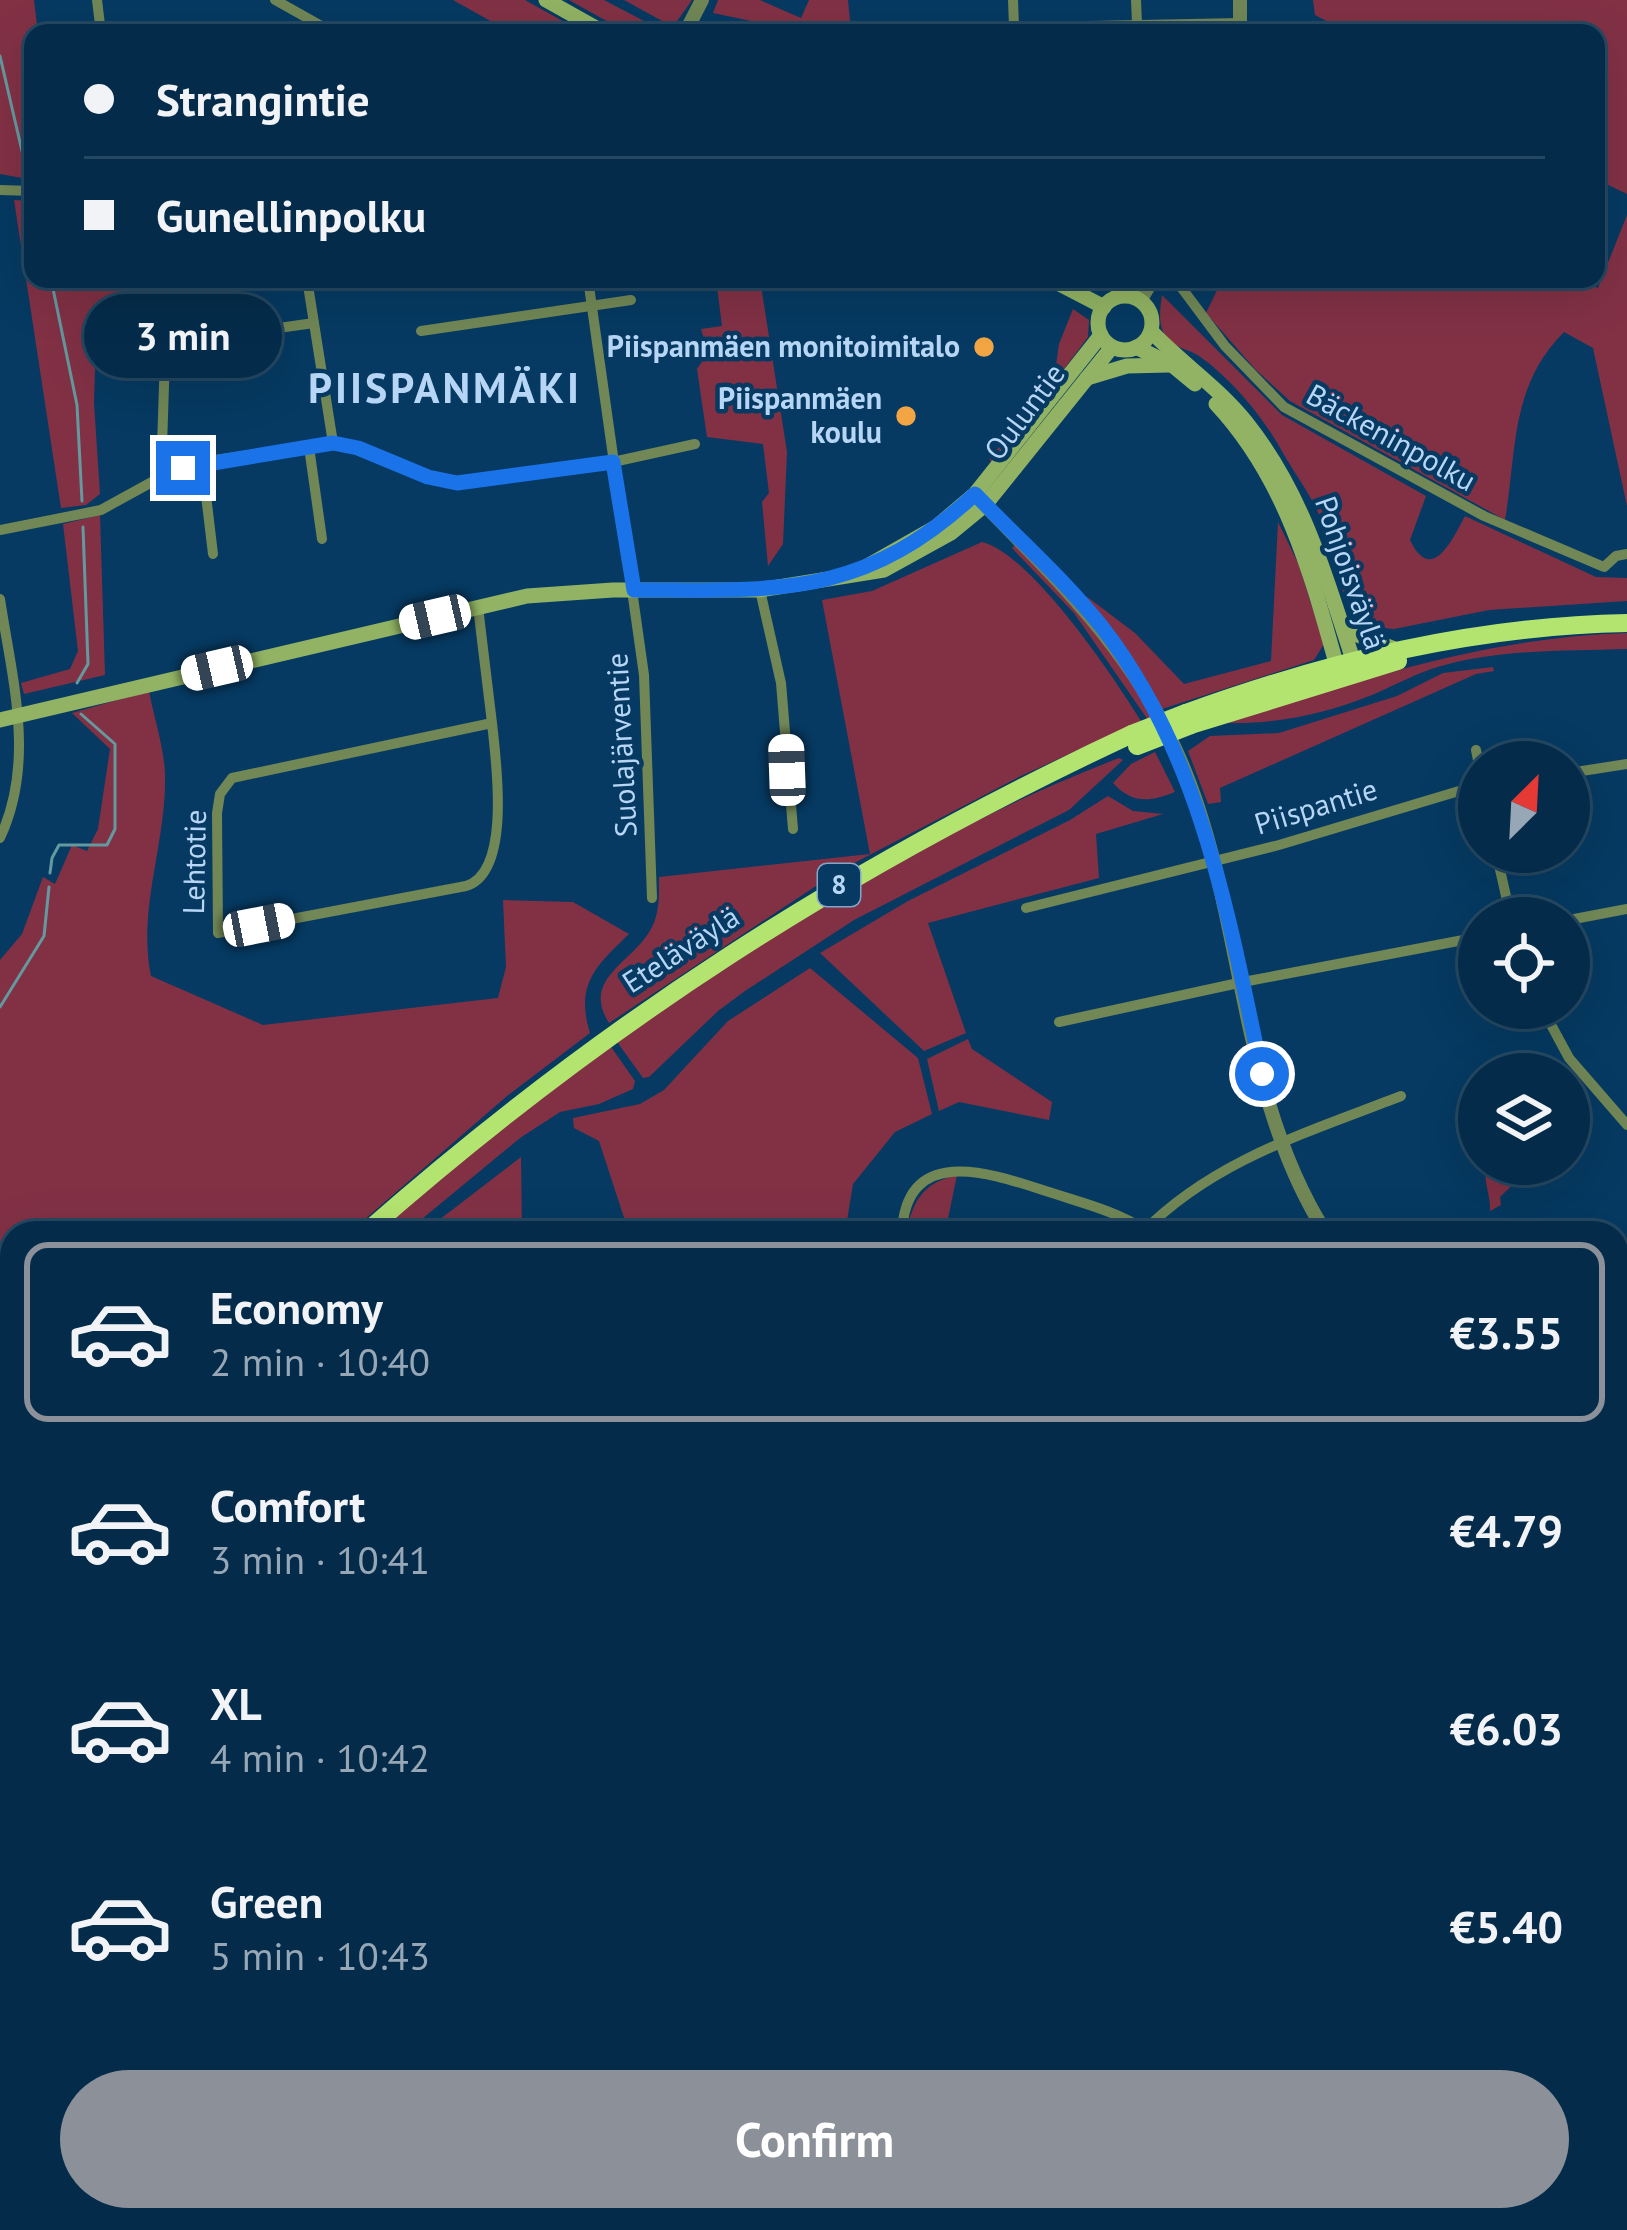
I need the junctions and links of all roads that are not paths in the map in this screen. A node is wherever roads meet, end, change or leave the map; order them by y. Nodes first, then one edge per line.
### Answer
1 (275, 0) edge
2 (546, 0) edge
3 (1136, 0) edge
4 (1137, 23) junction
5 (318, 24) edge
6 (589, 24) edge
7 (1096, 24) edge
8 (1158, 24) edge
9 (308, 288) edge
10 (589, 288) edge
11 (1067, 288) edge
12 (1148, 288) edge
13 (1182, 288) edge
14 (631, 300) dead end
15 (1140, 301) junction
16 (591, 306) junction
17 (1104, 307) junction
18 (314, 323) junction
19 (421, 331) dead end
20 (1151, 331) junction
21 (1106, 341) junction
22 (1136, 347) junction
23 (1172, 365) junction
24 (1084, 379) junction
25 (333, 443) junction
26 (695, 444) dead end
27 (309, 447) junction
28 (202, 462) junction
29 (613, 462) junction
30 (161, 477) junction
31 (980, 500) junction
32 (0, 530) edge
33 (322, 539) dead end
34 (213, 554) dead end
35 (1627, 554) edge
36 (634, 590) junction
37 (760, 590) junction
38 (0, 599) edge
39 (478, 607) junction
40 (1627, 623) edge
41 (1344, 630) junction
42 (1524, 631) junction
43 (3, 635) edge
44 (1395, 649) junction
45 (1346, 668) junction
46 (19, 714) junction
47 (0, 720) edge
48 (491, 723) junction
49 (1627, 764) edge
50 (1590, 770) edge
51 (1458, 791) edge
52 (793, 829) dead end
53 (0, 838) edge
54 (1214, 860) junction
55 (652, 898) dead end
56 (1026, 908) dead end
57 (1627, 909) edge
58 (1590, 916) edge
59 (1458, 941) edge
60 (1243, 982) junction
61 (1059, 1022) dead end
62 (1553, 1029) edge
63 (1402, 1096) dead end
64 (1627, 1126) edge
65 (1280, 1143) junction
66 (378, 1221) edge
67 (905, 1221) edge
68 (1128, 1221) edge
69 (1156, 1221) edge
70 (1320, 1221) edge

1 - 5 street
2 - 6 main road
3 - 4 street
4 - 7 street
4 - 8 street
9 - 18 street
10 - 16 street, Suolajärventie
11 - 17 main road
12 - 15 street
13 - 35 street, Bäckeninpolku
14 - 16 street
15 - 17 main road
15 - 20 main road
16 - 19 street
16 - 29 street, Suolajärventie
17 - 21 main road
18 - 25 street
18 - 30 street
20 - 22 main road
20 - 41 main road, Pohjoisväylä
21 - 22 main road
21 - 24 main road, Ouluntie
21 - 31 main road, Ouluntie
22 - 23 main road, Pohjoisväylä
23 - 24 main road
23 - 45 main road, Pohjoisväylä
24 - 31 main road, Ouluntie
25 - 27 street
25 - 29 street
26 - 29 street
27 - 28 street
27 - 33 street
28 - 30 street
28 - 34 street
29 - 36 street, Suolajärventie
30 - 32 street
31 - 37 main road, Ouluntie
31 - 54 street
36 - 37 main road, Ouluntie
36 - 39 main road, Ouluntie
36 - 55 street, Suolajärventie
37 - 52 street
38 - 43 street
39 - 46 main road, Ouluntie
39 - 48 street, Lehtotie
40 - 42 highway, 8
41 - 44 main road
41 - 45 main road, Pohjoisväylä
42 - 44 highway, 8
42 - 45 highway, 8
43 - 46 street
44 - 45 highway, 8
45 - 66 highway, Eteläväylä / 8, bridge
46 - 47 main road, Ouluntie
46 - 53 street
48 - 48 street, Lehtotie
49 - 50 street
51 - 54 street, Piispantie
54 - 56 street, Piispantie
54 - 60 street
57 - 58 street
59 - 60 street
60 - 61 street
60 - 65 street
62 - 64 street
63 - 65 street
65 - 69 street
65 - 70 street
67 - 68 street

